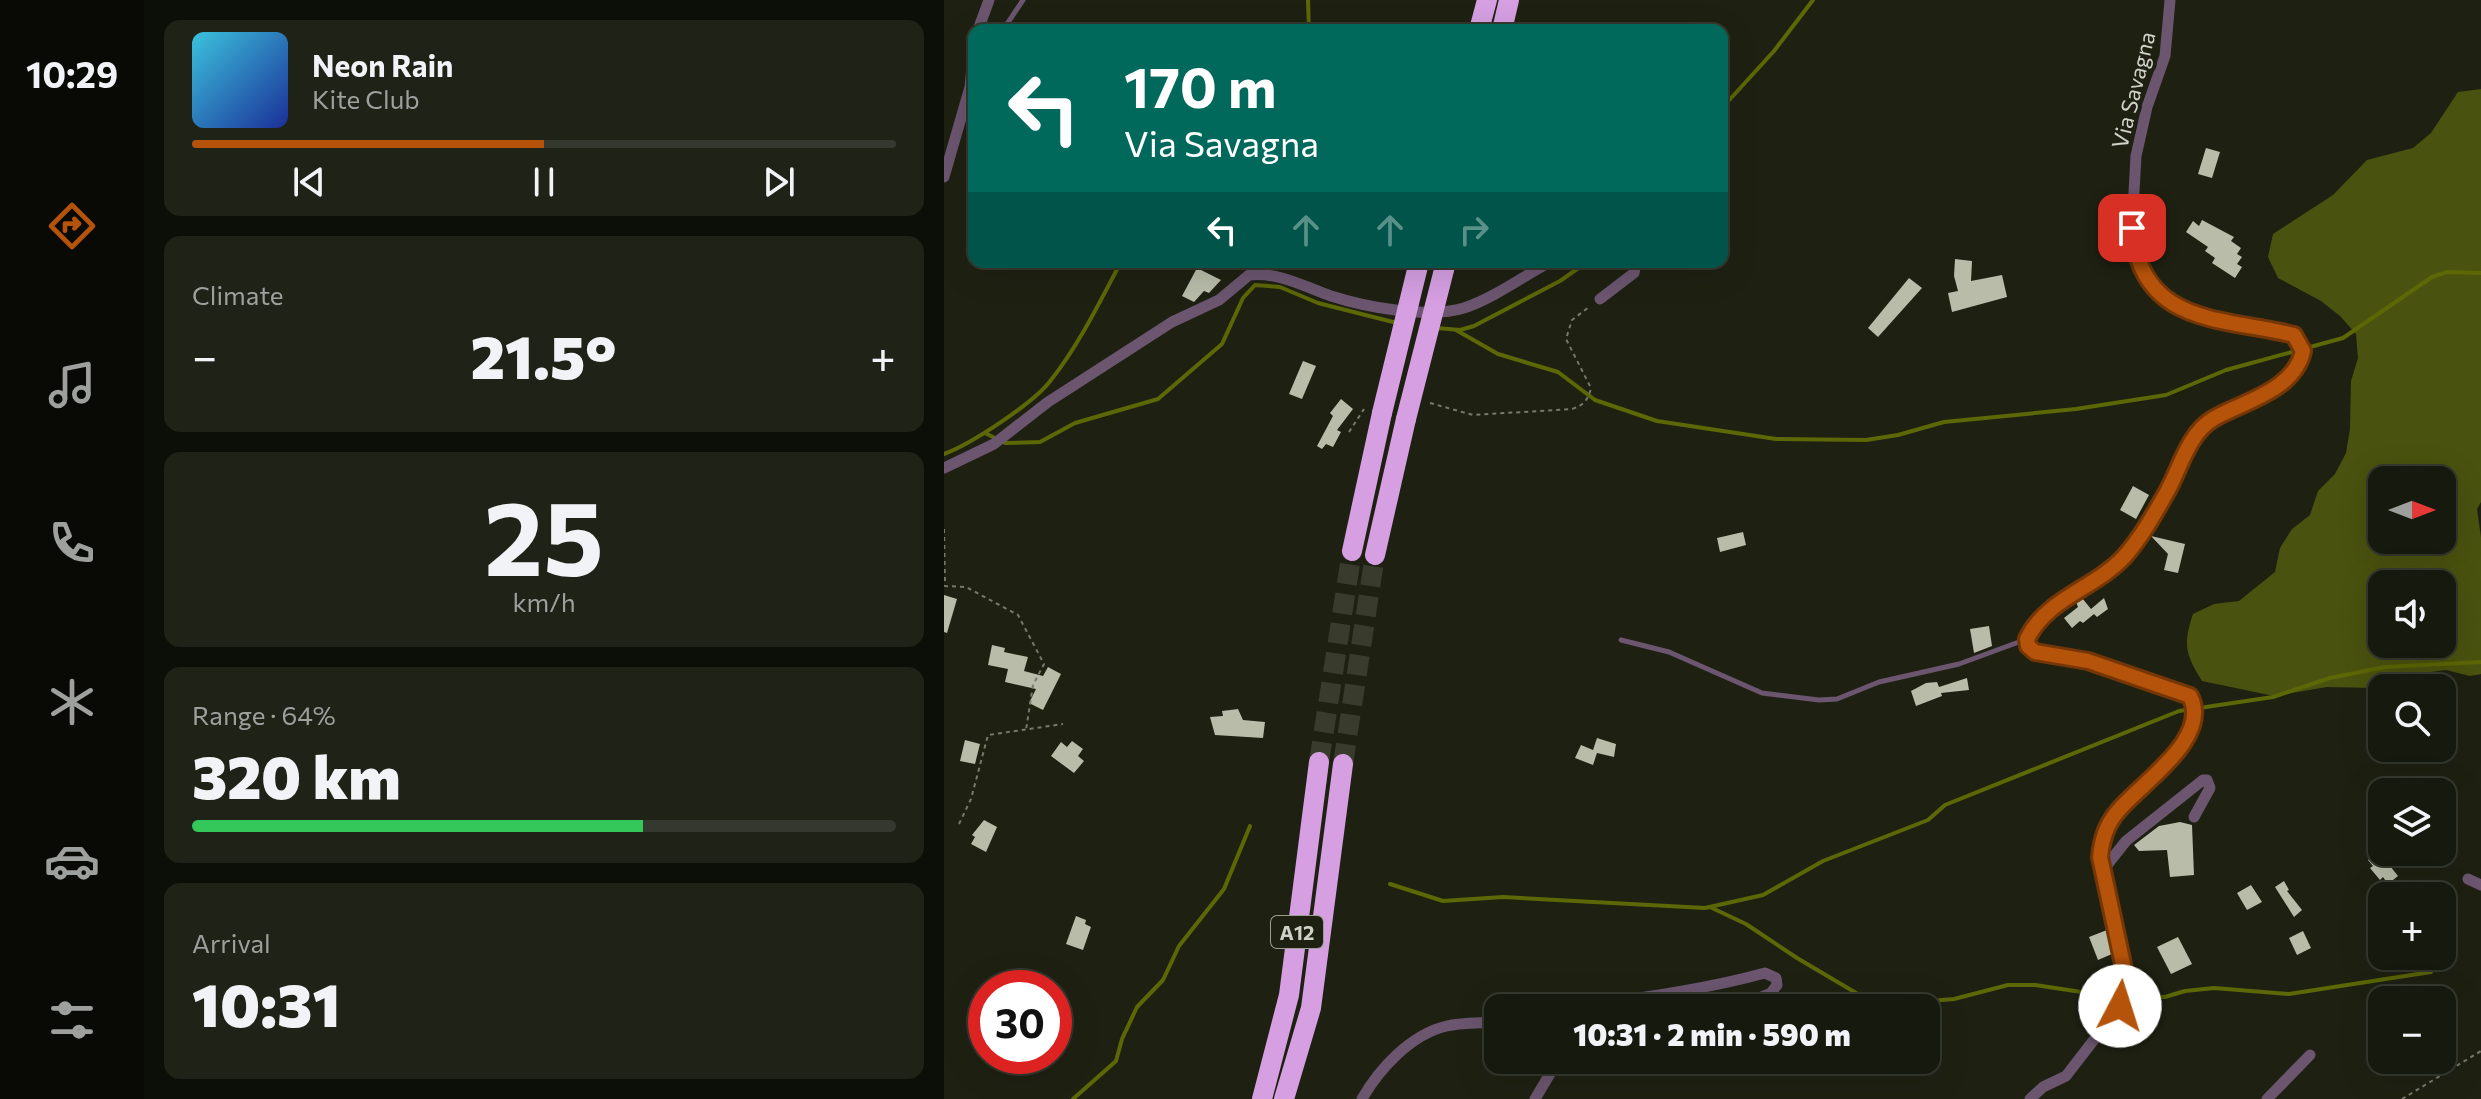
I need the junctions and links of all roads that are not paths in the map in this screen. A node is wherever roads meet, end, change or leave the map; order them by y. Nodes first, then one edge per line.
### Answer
1 (989, 0) edge
2 (1023, 0) edge
3 (1487, 0) edge
4 (1509, 0) edge
5 (2170, 0) edge
6 (980, 24) edge
7 (1007, 24) edge
8 (1481, 24) edge
9 (1503, 24) edge
10 (968, 98) edge
11 (944, 177) edge
12 (1417, 268) edge
13 (1444, 268) edge
14 (1539, 268) edge
15 (1635, 268) edge
16 (1600, 299) road end
17 (944, 468) edge
18 (1352, 551) tunnel mouth
19 (1375, 555) tunnel mouth
20 (2027, 639) junction
21 (1621, 640) dead end
22 (1319, 762) tunnel mouth
23 (1343, 764) tunnel mouth
24 (2194, 817) dead end
25 (2103, 870) junction
26 (2468, 879) dead end
27 (2481, 885) edge
28 (1664, 994) edge
29 (1769, 994) edge
30 (1484, 1022) edge
31 (2310, 1055) dead end
32 (1550, 1074) edge
33 (1262, 1099) edge
34 (1284, 1099) edge
35 (1362, 1099) edge
36 (1535, 1099) edge
37 (2030, 1099) edge
38 (2267, 1099) edge

1 - 6 street
2 - 7 lane
3 - 8 highway
4 - 9 highway
5 - 20 street, Via Savagna
10 - 11 street
12 - 18 highway, bridge
13 - 19 highway, bridge
14 - 17 street
15 - 16 street
20 - 21 lane
20 - 25 street
22 - 33 highway, A12
23 - 34 highway, A12
24 - 25 street
25 - 37 street
26 - 27 street
28 - 29 street
30 - 35 street
31 - 38 street
32 - 36 street

